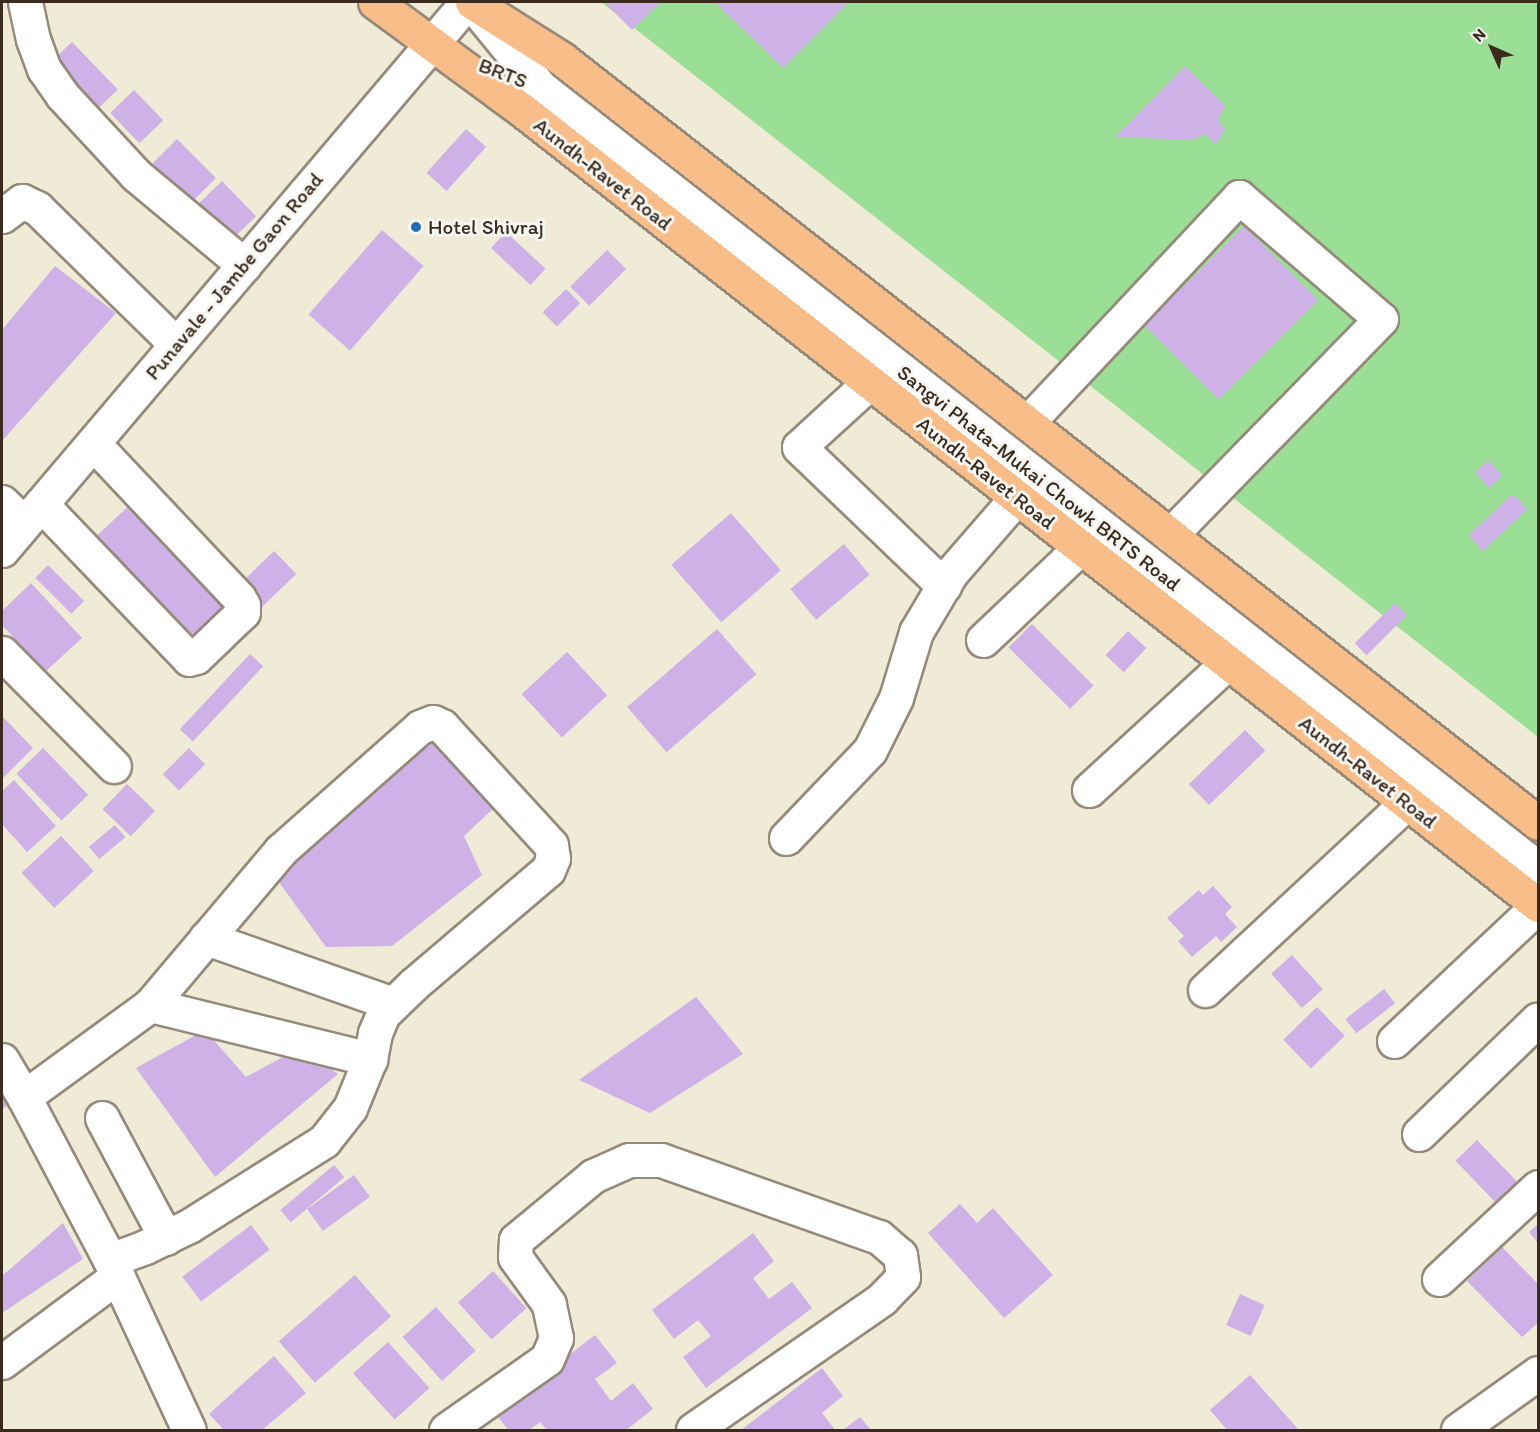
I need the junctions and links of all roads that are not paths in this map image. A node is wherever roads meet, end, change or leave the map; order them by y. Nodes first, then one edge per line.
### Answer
1 (25, 2) edge
2 (375, 2) edge
3 (470, 2) edge
4 (430, 45) junction
5 (540, 87) junction
6 (2, 216) edge
7 (244, 265) junction
8 (176, 344) junction
9 (870, 382) junction
10 (1026, 423) junction
11 (93, 443) junction
12 (1017, 497) junction
13 (22, 510) edge
14 (1170, 535) junction
15 (1081, 547) junction
16 (2, 550) edge
17 (944, 586) junction
18 (983, 640) dead end
19 (2, 653) edge
20 (1228, 662) junction
21 (114, 766) dead end
22 (1089, 790) dead end
23 (1406, 802) junction
24 (1539, 823) edge
25 (786, 838) dead end
26 (1539, 868) edge
27 (1539, 906) edge
28 (206, 938) junction
29 (1205, 990) dead end
30 (393, 1004) junction
31 (150, 1005) junction
32 (1539, 1019) edge
33 (1394, 1041) dead end
34 (370, 1059) junction
35 (2, 1060) edge
36 (24, 1096) junction
37 (102, 1118) dead end
38 (1419, 1134) dead end
39 (1539, 1187) edge
40 (166, 1238) junction
41 (114, 1268) junction
42 (1439, 1279) dead end
43 (2, 1362) edge
44 (1539, 1373) edge
45 (189, 1431) edge
46 (446, 1431) edge
47 (693, 1431) edge
48 (1458, 1431) edge

1 - 7 street
2 - 4 main road, Aundh-Ravet Road
3 - 4 street, Punavale - Jambe Gaon Road
3 - 5 street, BRTS
3 - 10 main road
4 - 5 street, BRTS
4 - 7 street, Punavale - Jambe Gaon Road
4 - 9 main road, Aundh-Ravet Road
5 - 26 street, Sangvi Phata-Mukai Chowk BRTS Road
6 - 8 street
7 - 8 street, Punavale - Jambe Gaon Road
8 - 11 street, Punavale - Jambe Gaon Road
9 - 12 main road, Aundh-Ravet Road
9 - 17 street
10 - 14 main road
10 - 14 street
11 - 13 street, Punavale - Jambe Gaon Road
11 - 13 street
12 - 15 main road, Aundh-Ravet Road
12 - 17 street
13 - 16 street, Punavale - Jambe Gaon Road
14 - 24 main road
15 - 18 street
15 - 20 main road, Aundh-Ravet Road
17 - 25 street
19 - 21 street
20 - 22 street
20 - 23 main road, Aundh-Ravet Road
23 - 27 main road, Aundh-Ravet Road
23 - 29 street
27 - 33 street
28 - 30 street
28 - 30 street
28 - 31 street
30 - 34 street
31 - 34 street
31 - 36 street
32 - 38 street
34 - 40 street
35 - 36 street
36 - 41 street
37 - 40 street
39 - 42 street
40 - 41 street
41 - 43 street
41 - 45 street
44 - 48 street
46 - 47 street

